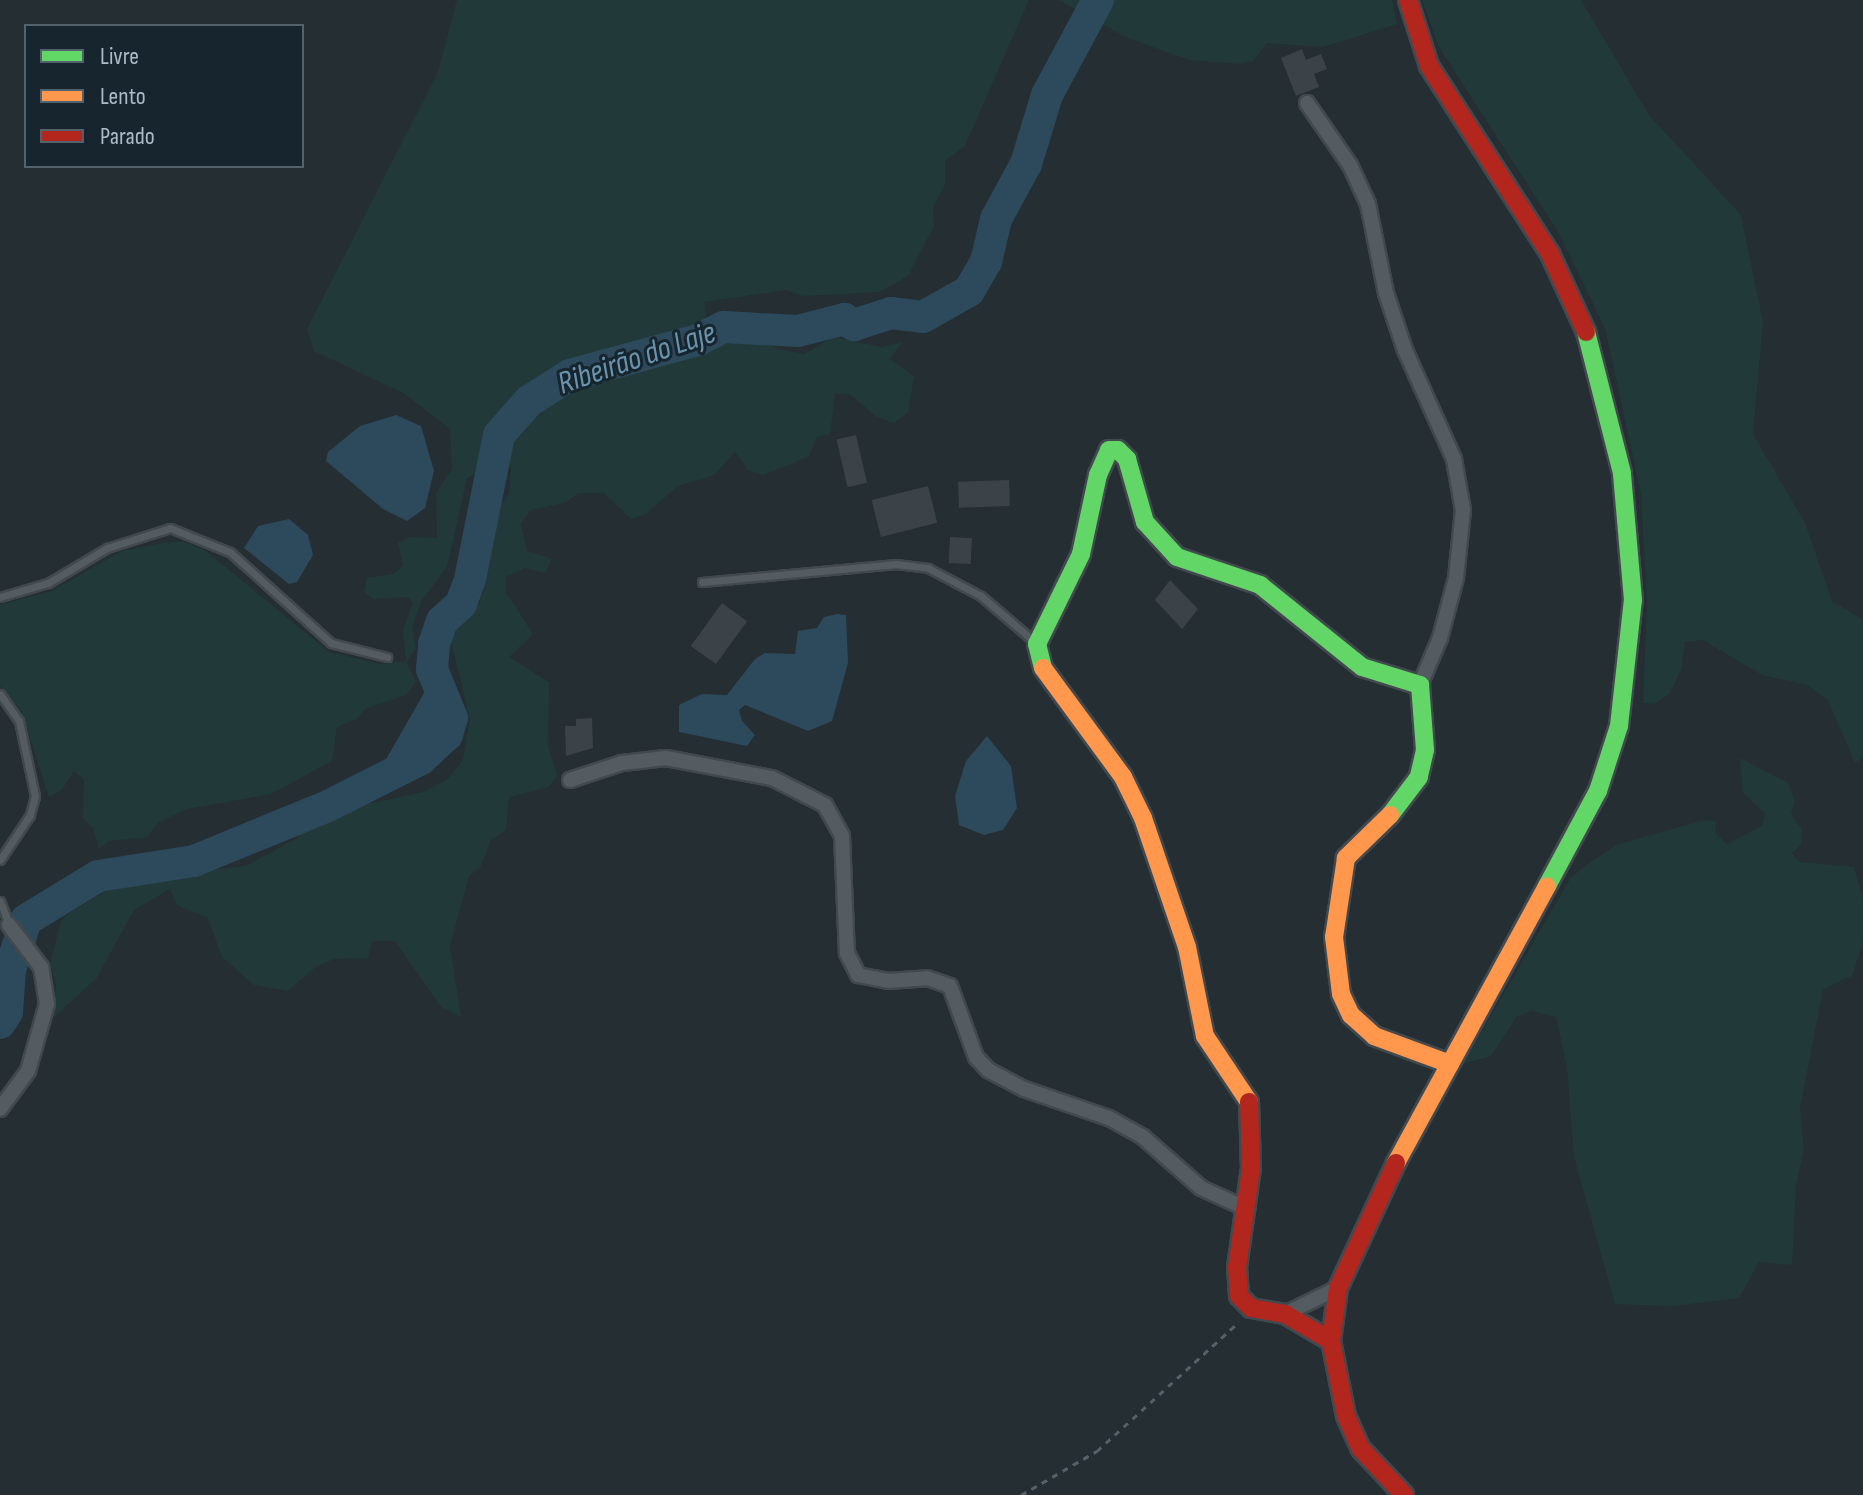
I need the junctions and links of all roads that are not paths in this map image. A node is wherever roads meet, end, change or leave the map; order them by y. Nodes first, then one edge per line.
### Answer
1 (1408, 0) edge
2 (1307, 103) dead end
3 (702, 582) dead end
4 (0, 597) edge
5 (1037, 644) junction
6 (387, 657) dead end
7 (1420, 685) junction
8 (0, 694) edge
9 (570, 780) dead end
10 (0, 860) edge
11 (0, 901) edge
12 (9, 925) joint
13 (1450, 1064) junction
14 (0, 1109) edge
15 (1247, 1209) junction
16 (1338, 1288) junction
17 (1285, 1314) junction
18 (1331, 1341) junction
19 (1404, 1495) edge

1 - 13 street
2 - 7 street
3 - 5 lane
4 - 6 lane
5 - 7 street
5 - 15 street
7 - 13 street
8 - 10 lane
9 - 15 street
11 - 12 lane
12 - 14 street
13 - 16 street
15 - 17 street
16 - 17 street
16 - 18 street
17 - 18 street
18 - 19 street

